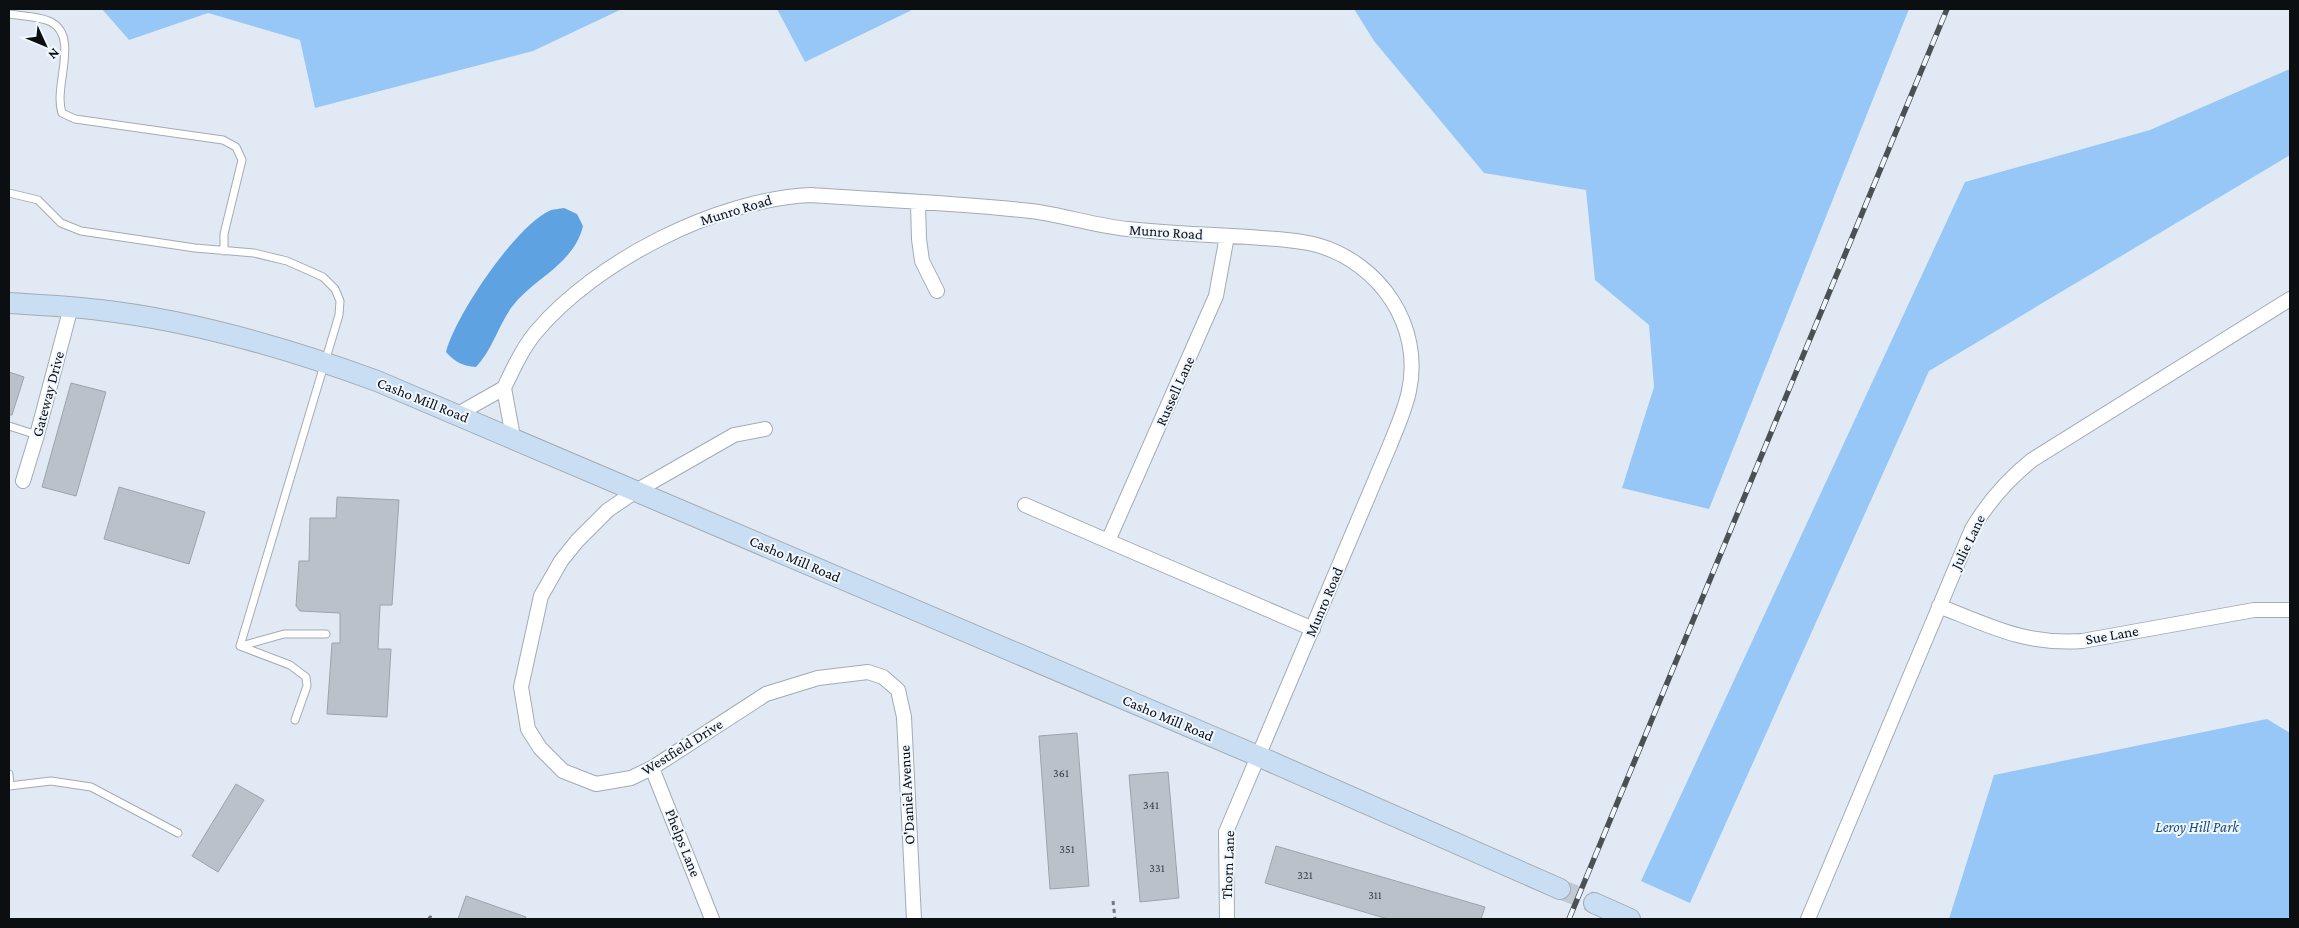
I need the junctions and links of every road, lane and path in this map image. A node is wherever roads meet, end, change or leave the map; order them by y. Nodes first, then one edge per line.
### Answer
1 (9, 14) edge
2 (9, 192) edge
3 (918, 202) junction
4 (1227, 236) junction
5 (224, 251) junction
6 (937, 291) dead end
7 (2290, 299) edge
8 (9, 303) edge
9 (71, 307) junction
10 (325, 362) junction
11 (504, 388) junction
12 (458, 414) junction
13 (9, 426) edge
14 (766, 430) dead end
15 (37, 435) junction
16 (513, 437) junction
17 (23, 481) dead end
18 (636, 491) junction
19 (1025, 505) dead end
20 (1108, 541) junction
21 (1939, 606) junction
22 (2290, 610) edge
23 (1313, 628) junction
24 (326, 634) dead end
25 (240, 646) junction
26 (884, 677) joint
27 (295, 720) dead end
28 (1258, 756) junction
29 (652, 768) junction
30 (9, 774) edge
31 (9, 786) edge
32 (178, 834) dead end
33 (1560, 889) tunnel mouth
34 (1113, 901) dead end
35 (1594, 903) tunnel mouth
36 (429, 919) edge
37 (435, 919) edge
38 (712, 919) edge
39 (914, 919) edge
40 (1114, 919) edge
41 (1227, 919) edge
42 (1630, 919) edge
43 (1808, 919) edge

1 - 5 lane
2 - 5 lane
3 - 4 street, Munro Road
3 - 6 street
3 - 11 street, Munro Road
4 - 20 street, Russell Lane
4 - 23 street, Munro Road
5 - 10 lane
7 - 21 street, Julie Lane
8 - 9 street, Casho Mill Road
9 - 10 street, Casho Mill Road
9 - 15 street, Gateway Drive
10 - 12 street, Casho Mill Road
10 - 25 lane
11 - 12 street
11 - 16 street
12 - 16 street, Casho Mill Road
13 - 15 lane
14 - 18 street, Westfield Drive
15 - 17 street, Gateway Drive
16 - 18 street, Casho Mill Road
18 - 28 street, Casho Mill Road
18 - 29 street, Westfield Drive
19 - 20 street
20 - 23 street
21 - 22 street, Sue Lane
21 - 43 street, Julie Lane
23 - 28 street, Munro Road
24 - 25 lane
25 - 27 lane
26 - 29 street, Westfield Drive
26 - 39 street, O'Daniel Avenue
28 - 33 street, Casho Mill Road
28 - 41 street, Thorn Lane
29 - 38 street, Phelps Lane
30 - 31 lane
31 - 32 lane
34 - 40 path
35 - 42 street
36 - 37 path

